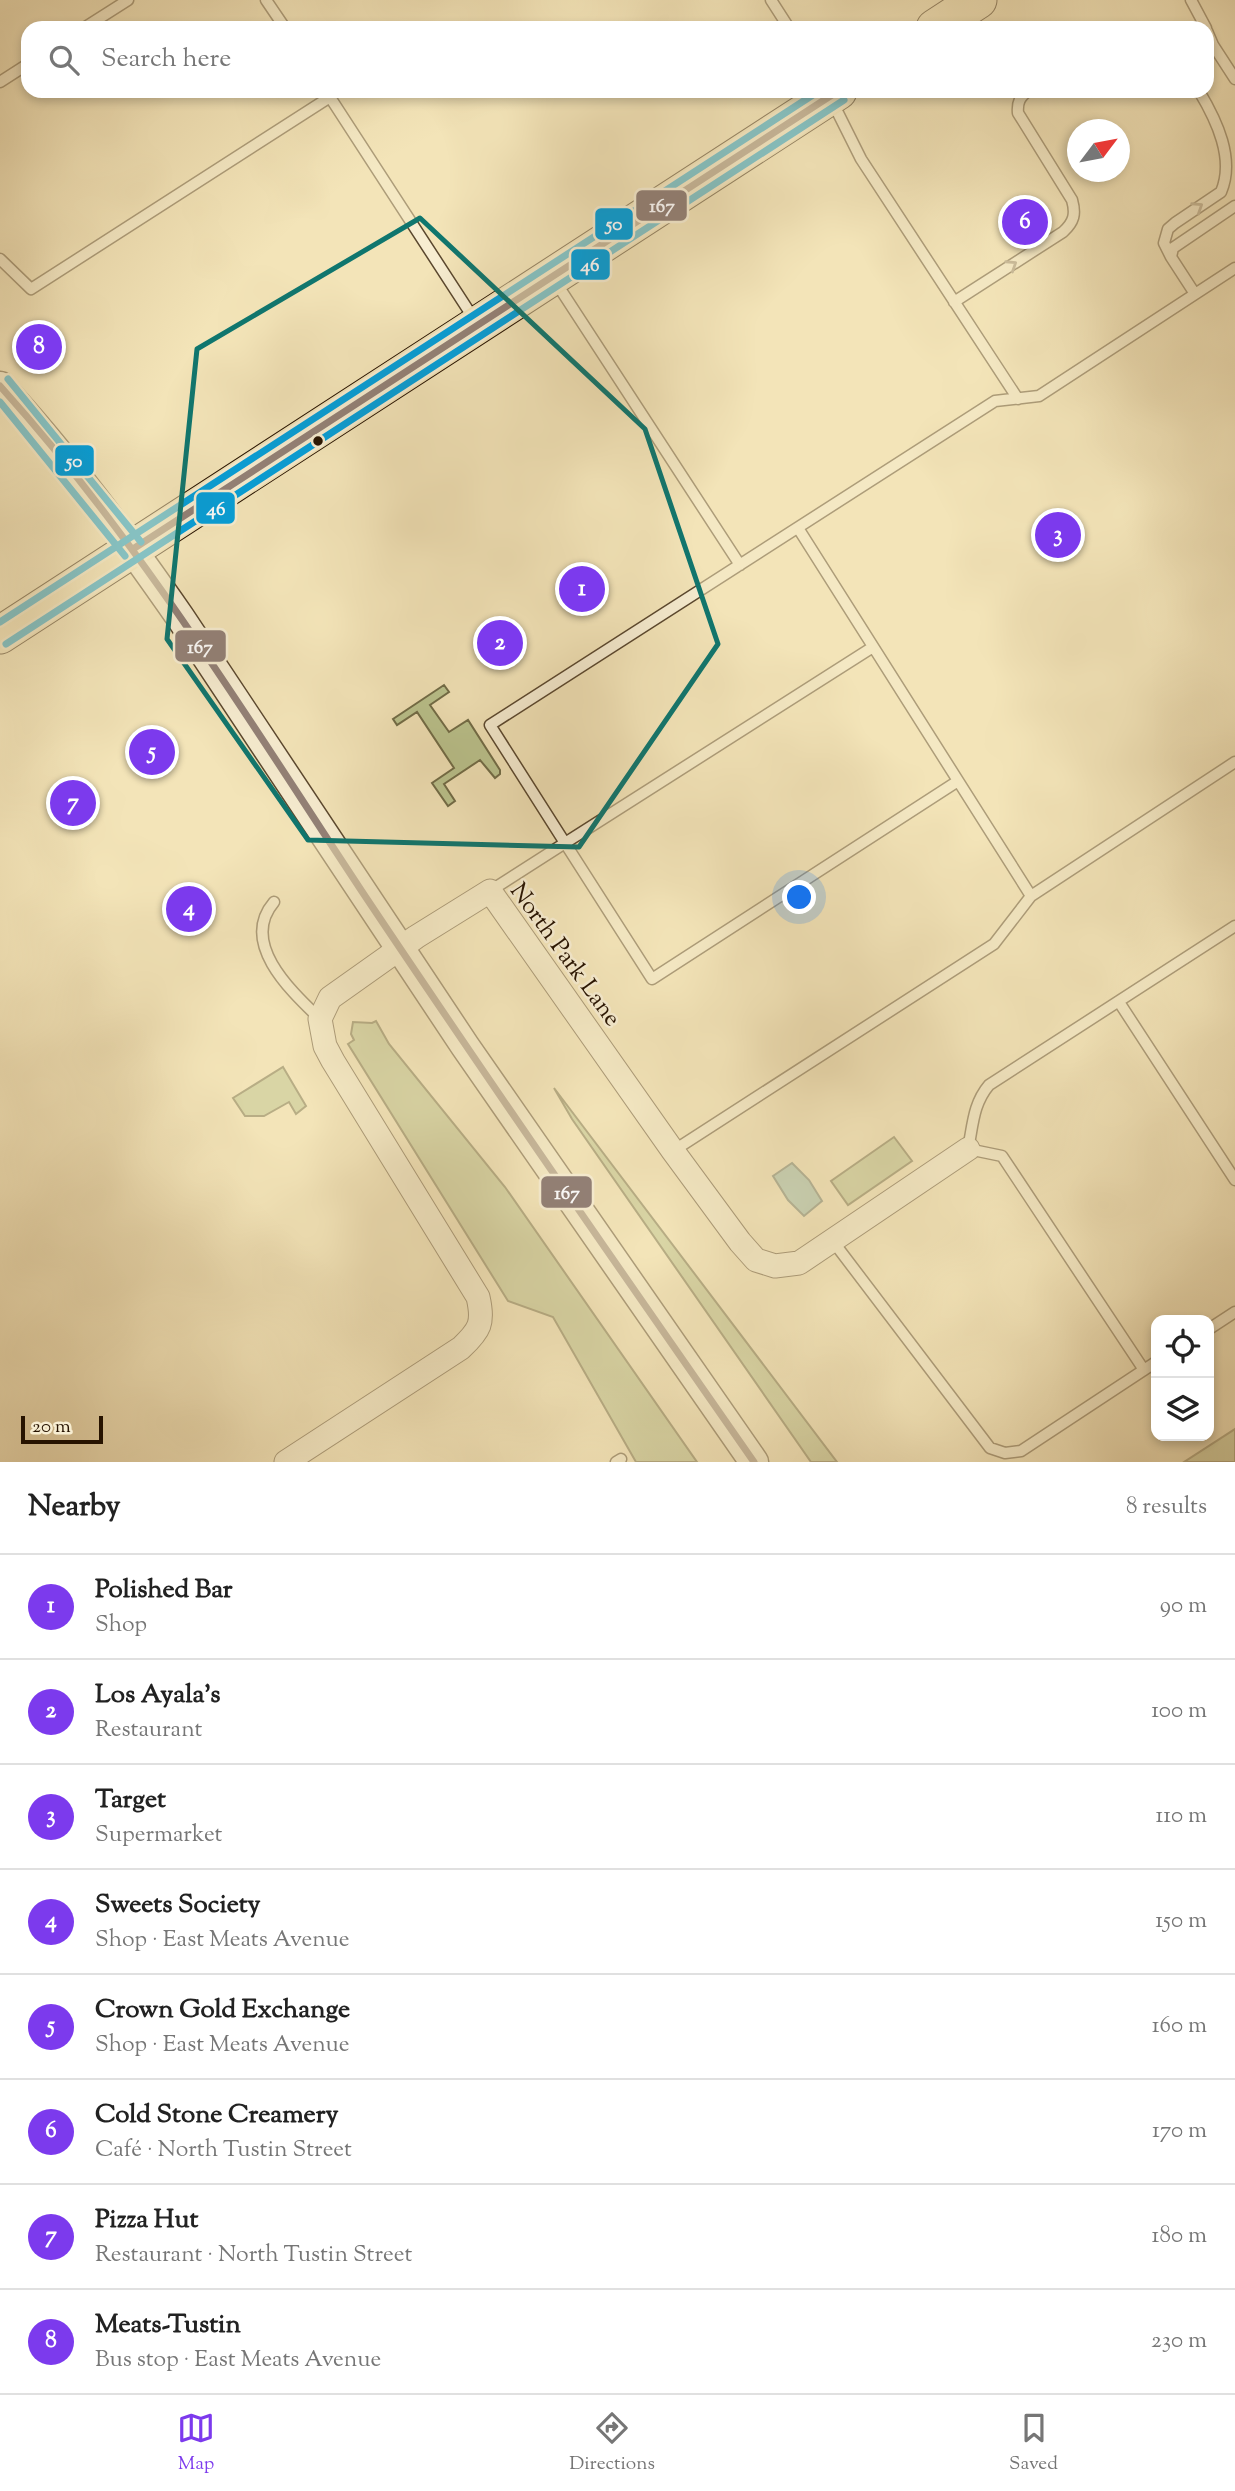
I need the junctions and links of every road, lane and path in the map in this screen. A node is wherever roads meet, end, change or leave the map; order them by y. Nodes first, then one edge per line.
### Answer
1 (128, 0) edge
2 (266, 0) edge
3 (771, 0) edge
4 (978, 0) edge
5 (1191, 0) edge
6 (1200, 15) junction
7 (95, 21) edge
8 (280, 21) edge
9 (784, 21) edge
10 (946, 21) edge
11 (1199, 21) edge
12 (1203, 21) edge
13 (1214, 47) edge
14 (21, 68) edge
15 (1235, 79) edge
16 (0, 82) edge
17 (322, 98) edge
18 (331, 98) edge
19 (823, 98) edge
20 (833, 98) edge
21 (1022, 98) edge
22 (1203, 98) edge
23 (1234, 147) edge
24 (1235, 206) edge
25 (1171, 257) junction
26 (0, 259) edge
27 (1235, 268) edge
28 (552, 276) junction
29 (1195, 294) junction
30 (954, 302) junction
31 (478, 324) junction
32 (0, 386) edge
33 (1018, 400) junction
34 (798, 528) junction
35 (133, 549) junction
36 (740, 565) junction
37 (0, 635) edge
38 (873, 647) junction
39 (1235, 762) edge
40 (958, 781) junction
41 (565, 843) junction
42 (490, 891) junction
43 (1031, 896) junction
44 (274, 902) dead end
45 (1235, 926) edge
46 (400, 949) junction
47 (1119, 1002) junction
48 (320, 1019) junction
49 (968, 1149) junction
50 (673, 1151) junction
51 (1235, 1180) edge
52 (832, 1240) junction
53 (1235, 1312) edge
54 (1214, 1326) edge
55 (1151, 1365) edge
56 (1144, 1370) junction
57 (286, 1462) edge
58 (754, 1462) edge

1 - 7 lane
2 - 8 lane
3 - 9 lane
4 - 10 main road
5 - 6 lane
6 - 11 lane
6 - 12 lane
13 - 15 lane
14 - 16 lane
17 - 26 lane
18 - 31 lane
19 - 28 main road
20 - 30 lane
30 -> 21 lane
22 - 23 lane
25 -> 23 lane
24 - 25 lane
25 - 29 lane
27 - 29 lane
28 - 31 main road
28 - 36 lane
29 - 33 lane
30 - 33 lane
31 - 35 main road
32 - 35 street
33 - 34 lane
34 - 36 lane
34 - 38 lane
35 - 37 main road
35 - 46 street
36 - 41 lane
38 - 40 lane
38 - 41 lane
39 - 43 lane
40 - 41 lane
40 - 43 lane
41 - 42 lane
42 - 46 street, North Park Lane
42 - 50 street, North Park Lane
43 - 50 lane
44 - 48 lane
45 - 47 lane
46 - 48 street, North Park Lane
46 - 58 street
47 - 49 lane
47 - 51 lane
48 - 57 street
49 - 52 street, North Park Lane
49 - 56 lane
50 - 52 street, North Park Lane
52 - 56 lane
53 - 54 lane
55 - 56 lane

